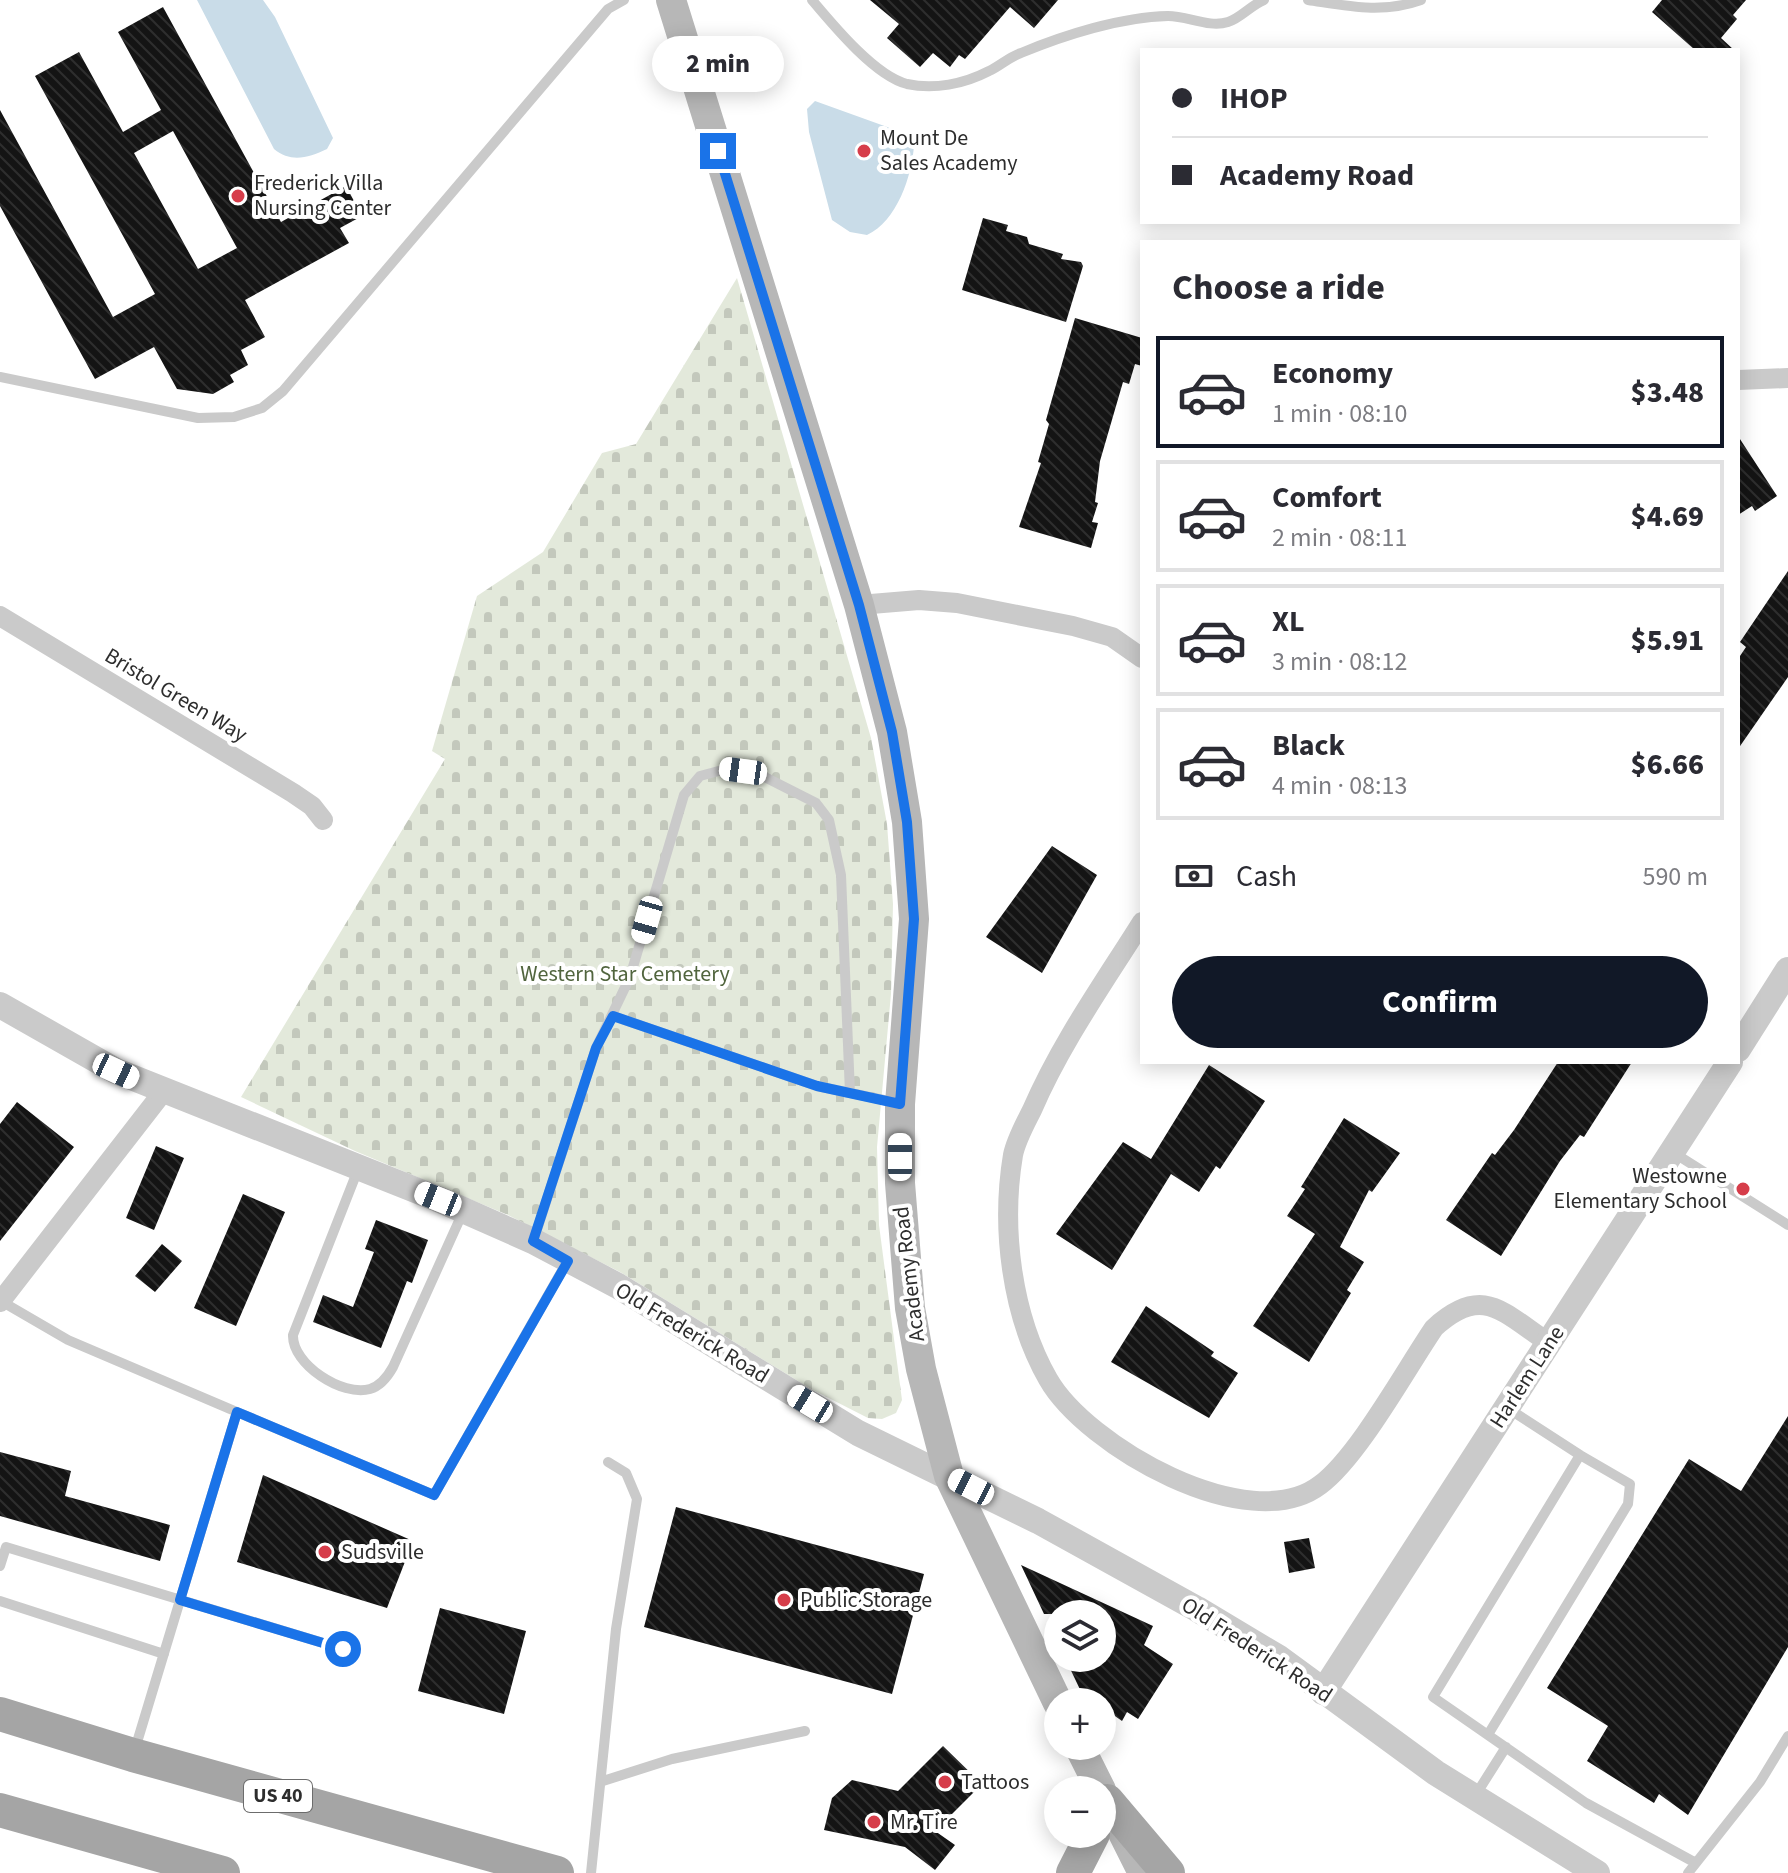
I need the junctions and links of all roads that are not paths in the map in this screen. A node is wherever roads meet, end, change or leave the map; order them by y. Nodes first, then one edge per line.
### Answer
1 (624, 0) edge
2 (671, 0) edge
3 (812, 0) edge
4 (1264, 0) edge
5 (1308, 0) edge
6 (1421, 0) edge
7 (0, 377) edge
8 (1788, 378) edge
9 (1740, 380) edge
10 (859, 605) junction
11 (0, 616) edge
12 (1140, 657) edge
13 (323, 820) dead end
14 (1140, 925) edge
15 (1788, 970) edge
16 (0, 1005) edge
17 (613, 1016) junction
18 (1740, 1046) edge
19 (1729, 1064) edge
20 (163, 1092) junction
21 (850, 1093) junction
22 (900, 1104) junction
23 (1672, 1151) junction
24 (359, 1167) junction
25 (464, 1211) junction
26 (1788, 1225) edge
27 (533, 1241) junction
28 (568, 1261) junction
29 (1, 1302) edge
30 (1549, 1343) junction
31 (1507, 1408) junction
32 (237, 1412) junction
33 (1580, 1455) junction
34 (608, 1462) dead end
35 (949, 1476) junction
36 (0, 1566) edge
37 (180, 1600) junction
38 (0, 1601) edge
39 (343, 1649) dead end
40 (164, 1654) junction
41 (1051, 1688) edge
42 (1323, 1692) junction
43 (0, 1701) edge
44 (0, 1714) edge
45 (805, 1731) dead end
46 (1489, 1733) junction
47 (1788, 1736) edge
48 (79, 1738) junction
49 (1506, 1747) junction
50 (133, 1755) junction
51 (603, 1781) junction
52 (1474, 1798) junction
53 (0, 1812) edge
54 (1116, 1814) edge
55 (1116, 1823) edge
56 (1086, 1848) edge
57 (1694, 1862) junction
58 (223, 1873) edge
59 (557, 1873) edge
60 (591, 1873) edge
61 (1073, 1873) edge
62 (1143, 1873) edge
63 (1168, 1873) edge
64 (1597, 1873) edge
65 (1688, 1873) edge

1 - 7 lane
2 - 10 main road, Academy Road
3 - 4 lane
5 - 6 lane
8 - 9 street
10 - 12 street
10 - 22 main road, Academy Road
11 - 13 street, Bristol Green Way
14 - 30 street
15 - 18 street
16 - 20 street, Old Frederick Road
17 - 21 lane
17 - 21 lane
17 - 27 lane
19 - 23 street, Harlem Lane
20 - 24 street, Old Frederick Road
20 - 29 street
21 - 22 lane
22 - 35 main road, Academy Road
23 - 26 lane
23 - 30 street, Harlem Lane
24 - 25 street, Old Frederick Road
24 - 25 lane
25 - 27 street, Old Frederick Road
27 - 28 street, Old Frederick Road
28 - 32 lane
28 - 35 street, Old Frederick Road
29 - 32 lane
30 - 31 street, Harlem Lane
31 - 33 lane
31 - 42 street, Harlem Lane
32 - 37 lane
33 - 46 lane
33 - 46 lane
34 - 51 lane
35 - 41 main road, Academy Road
35 - 42 street, Old Frederick Road
36 - 37 lane
37 - 39 lane
37 - 40 lane
38 - 40 lane
40 - 50 lane
42 - 52 street, Old Frederick Road
43 - 48 main road
44 - 48 main road, US 40
45 - 51 lane
46 - 49 lane
47 - 57 lane
48 - 50 main road, US 40
49 - 52 lane
49 - 57 lane
50 - 59 main road, US 40
51 - 60 lane
52 - 64 street, Old Frederick Road
53 - 58 main road
54 - 63 main road
55 - 62 main road
56 - 61 main road
57 - 65 lane

